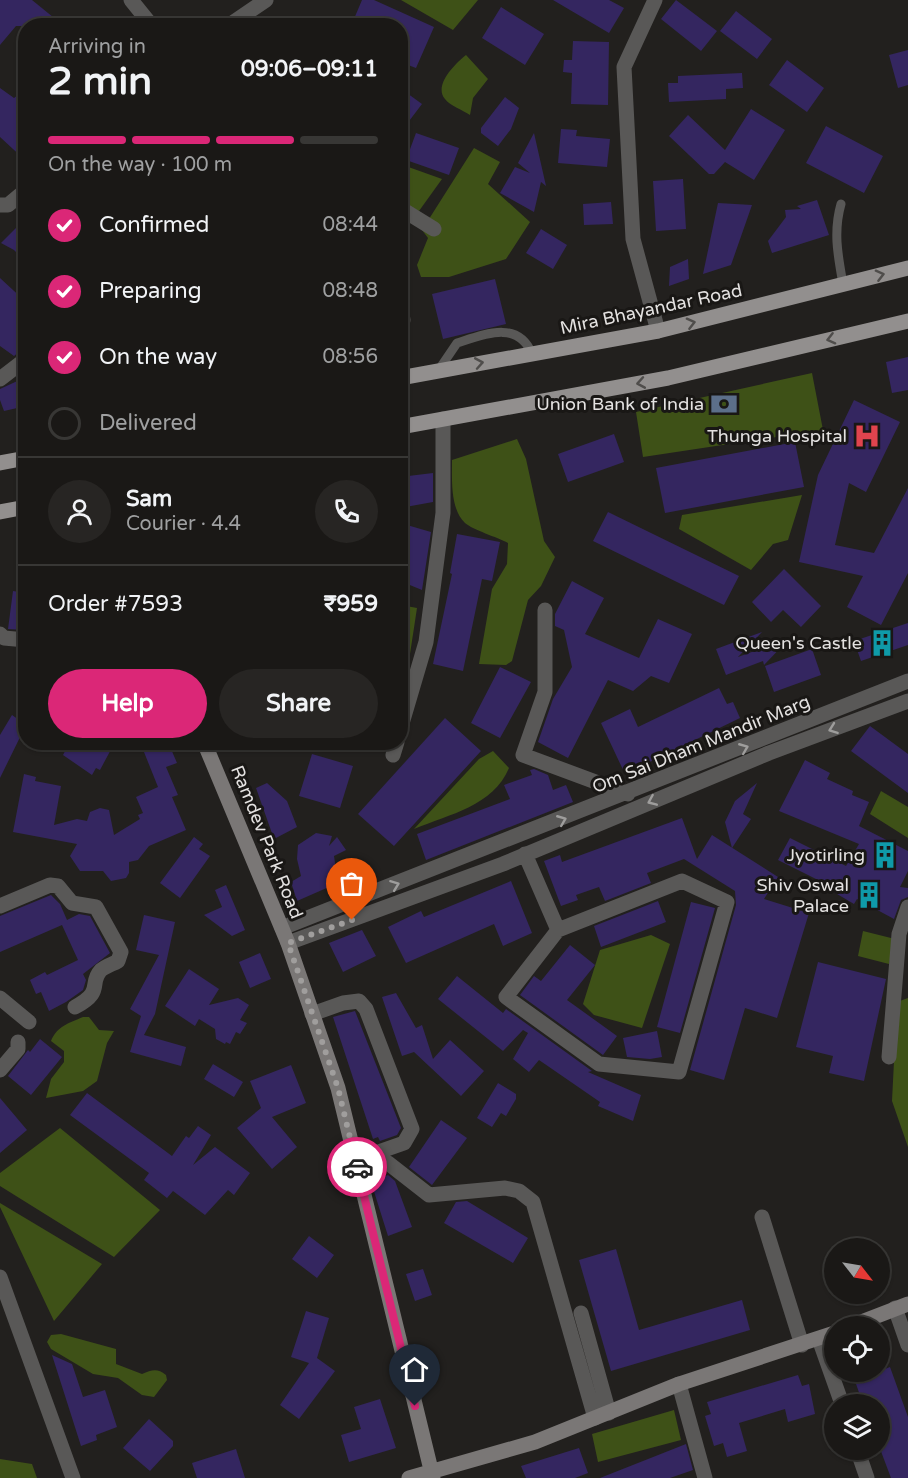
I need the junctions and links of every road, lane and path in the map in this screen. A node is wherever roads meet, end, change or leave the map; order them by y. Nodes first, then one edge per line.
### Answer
1 (131, 0) edge
2 (266, 0) edge
3 (655, 0) edge
4 (146, 18) edge
5 (240, 18) edge
6 (18, 197) edge
7 (841, 204) dead end
8 (0, 205) edge
9 (408, 213) edge
10 (434, 229) dead end
11 (908, 268) edge
12 (843, 284) junction
13 (908, 321) edge
14 (658, 331) junction
15 (532, 354) junction
16 (18, 365) edge
17 (438, 371) junction
18 (408, 377) edge
19 (0, 379) edge
20 (443, 419) junction
21 (408, 426) edge
22 (18, 460) edge
23 (0, 463) edge
24 (18, 509) edge
25 (0, 512) edge
26 (545, 610) dead end
27 (0, 634) edge
28 (18, 639) edge
29 (908, 681) edge
30 (859, 701) junction
31 (908, 701) edge
32 (408, 703) edge
33 (862, 718) junction
34 (207, 750) edge
35 (628, 794) junction
36 (508, 841) junction
37 (520, 856) junction
38 (0, 906) edge
39 (908, 907) edge
40 (282, 928) junction
41 (558, 930) junction
42 (288, 943) junction
43 (0, 998) edge
44 (75, 1007) dead end
45 (312, 1014) junction
46 (29, 1022) dead end
47 (18, 1042) dead end
48 (890, 1057) dead end
49 (0, 1070) edge
50 (356, 1163) junction
51 (762, 1217) dead end
52 (0, 1277) edge
53 (902, 1306) edge
54 (581, 1313) dead end
55 (876, 1316) edge
56 (824, 1337) edge
57 (819, 1339) junction
58 (908, 1344) edge
59 (801, 1345) junction
60 (679, 1384) junction
61 (838, 1394) edge
62 (602, 1416) junction
63 (861, 1460) edge
64 (432, 1475) edge
65 (73, 1478) edge
66 (408, 1478) edge
67 (705, 1478) edge
68 (867, 1478) edge

1 - 4 street
2 - 5 street
3 - 14 street
6 - 8 street
7 - 12 lane
9 - 10 street
12 -> 11 main road, Mira Bhayandar Road
14 -> 12 main road, Mira Bhayandar Road
13 -> 20 main road
14 - 15 main road, Mira Bhayandar Road
17 -> 15 main road, Mira Bhayandar Road
15 - 17 lane
16 - 19 street
17 - 18 main road, Mira Bhayandar Road
20 - 21 main road
20 - 32 street
22 - 23 main road
24 - 25 main road
26 - 35 street
27 - 28 street
29 - 30 street, Om Sai Dham Mandir Marg
30 - 33 street
35 -> 30 street, Om Sai Dham Mandir Marg
31 - 33 street, Om Sai Dham Mandir Marg
33 -> 37 street, Om Sai Dham Mandir Marg
34 - 40 street, Ramdev Park Road
36 -> 35 street, Om Sai Dham Mandir Marg
36 - 37 street
40 -> 36 street, Om Sai Dham Mandir Marg
37 - 41 street
37 - 42 street, Om Sai Dham Mandir Marg
38 - 44 street
39 - 48 street
40 - 42 street, Ramdev Park Road
41 - 41 street
42 - 45 street, Ramdev Park Road
43 - 46 street
45 - 50 street, Ramdev Park Road
45 - 50 street
47 - 49 street
50 - 62 street
50 - 64 street, Ramdev Park Road
51 - 59 street
52 - 65 street
53 - 55 street
53 - 58 street
54 - 62 street
56 - 57 street
57 - 59 street
57 - 61 street
59 - 60 street
60 - 62 street
60 - 67 street
62 - 64 street
63 - 68 street
64 - 66 street

